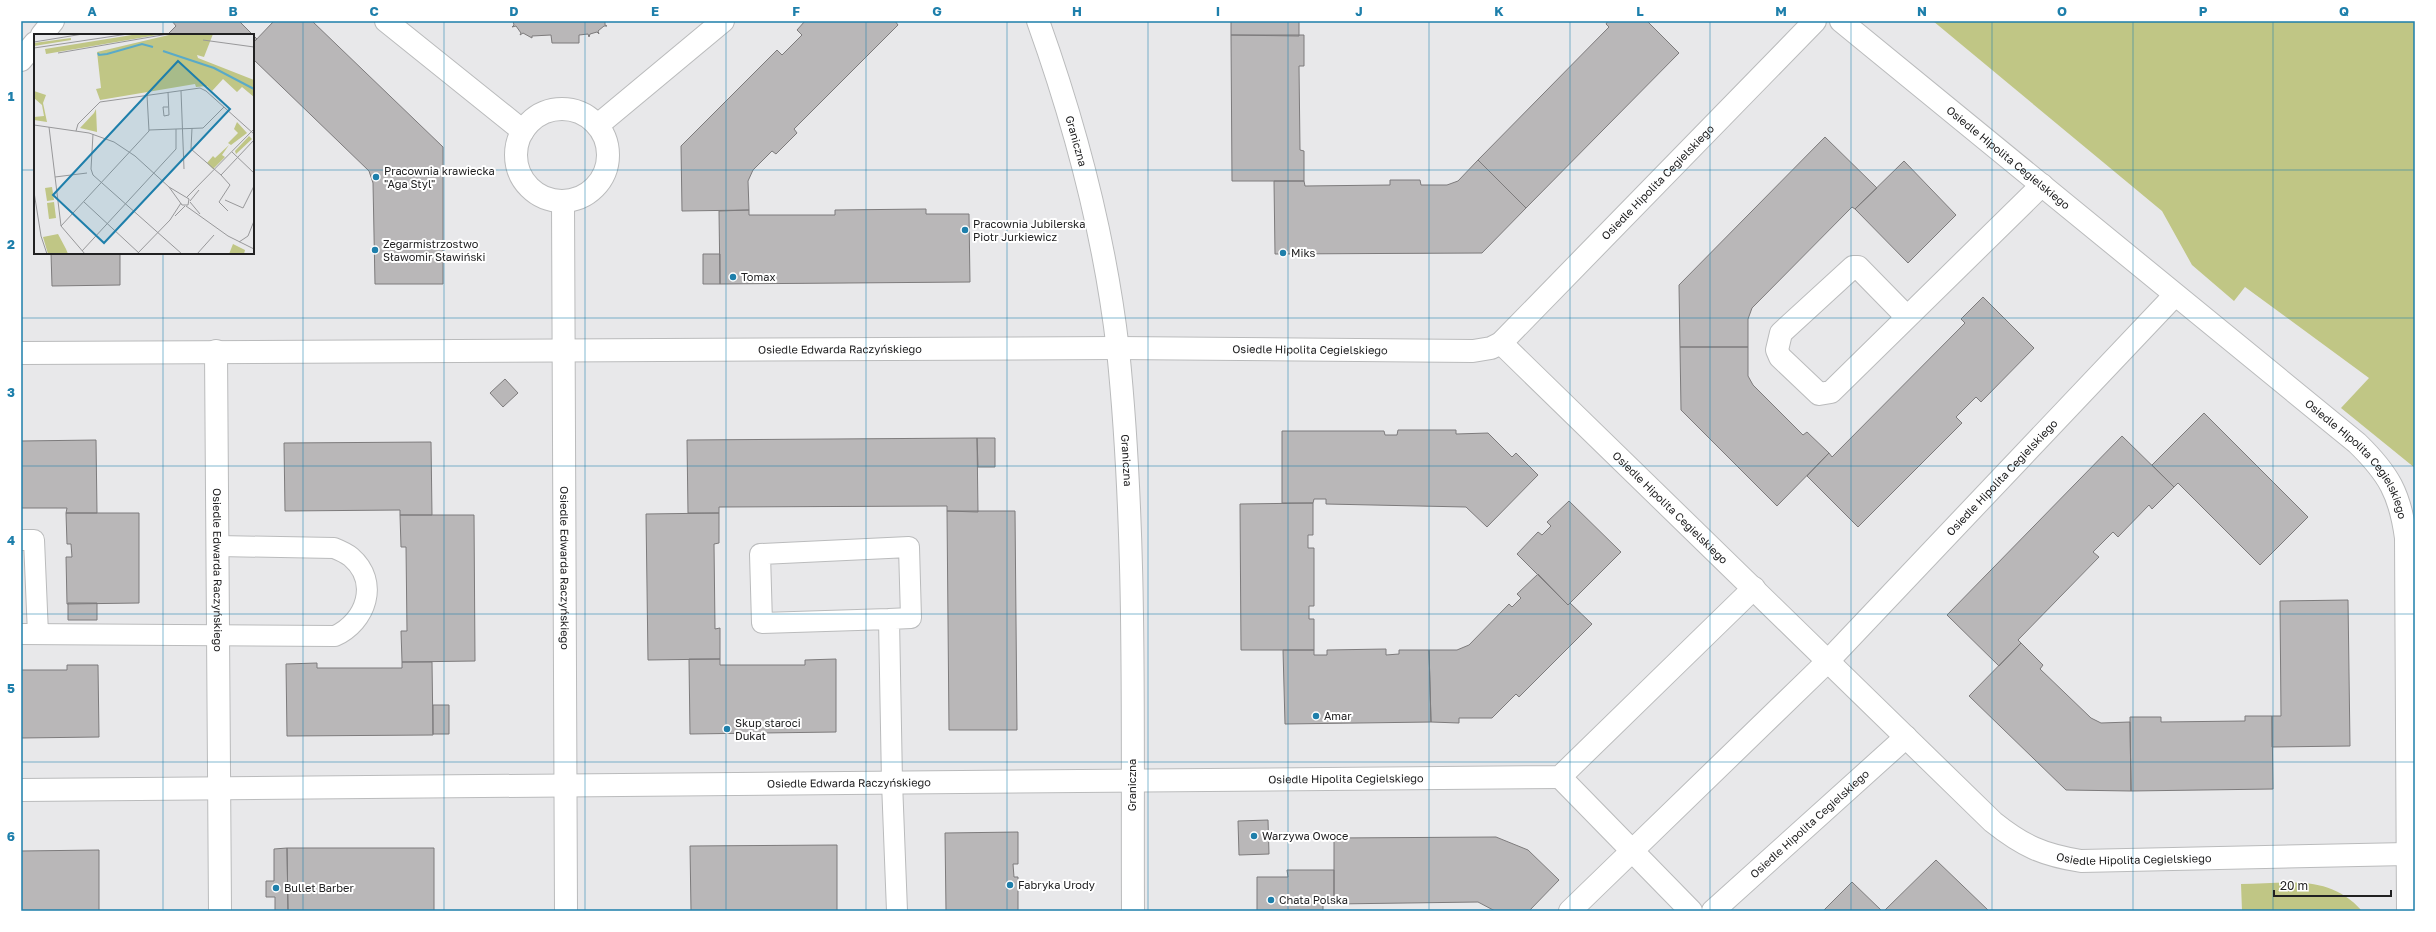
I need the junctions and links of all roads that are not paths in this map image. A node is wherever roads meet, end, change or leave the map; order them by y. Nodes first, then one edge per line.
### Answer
1 (54, 21) edge
2 (386, 21) edge
3 (723, 21) edge
4 (1038, 21) edge
5 (1815, 21) edge
6 (1841, 21) edge
7 (43, 34) edge
8 (34, 44) edge
9 (21, 60) edge
10 (598, 125) junction
11 (523, 131) junction
12 (2042, 185) junction
13 (563, 201) junction
14 (2175, 295) junction
15 (1907, 317) junction
16 (1501, 343) junction
17 (1117, 348) junction
18 (562, 350) junction
19 (216, 352) junction
20 (21, 353) edge
21 (21, 540) edge
22 (218, 546) junction
23 (1754, 588) junction
24 (889, 619) junction
25 (29, 634) edge
26 (217, 634) junction
27 (1828, 661) junction
28 (1906, 737) junction
29 (1560, 777) junction
30 (1132, 780) junction
31 (892, 782) junction
32 (566, 785) junction
33 (220, 789) junction
34 (21, 790) edge
35 (1632, 850) junction
36 (2407, 854) junction
37 (220, 911) edge
38 (566, 911) edge
39 (897, 911) edge
40 (1133, 911) edge
41 (1570, 911) edge
42 (1691, 911) edge
43 (1713, 911) edge
44 (2408, 911) edge

1 - 7 street
2 - 11 street
3 - 10 street
4 - 17 street, Graniczna
5 - 16 street, Osiedle Hipolita Cegielskiego
6 - 12 street, Osiedle Hipolita Cegielskiego
8 - 9 street
10 - 11 street
10 - 13 street
11 - 13 street
12 - 14 street, Osiedle Hipolita Cegielskiego
12 - 15 street
13 - 18 street, Osiedle Edwarda Raczyńskiego
14 - 27 street, Osiedle Hipolita Cegielskiego
14 - 36 street, Osiedle Hipolita Cegielskiego
15 - 15 street
16 - 17 street, Osiedle Hipolita Cegielskiego
16 - 23 street, Osiedle Hipolita Cegielskiego
17 - 18 street, Osiedle Edwarda Raczyńskiego
17 - 30 street, Graniczna
18 - 19 street, Osiedle Edwarda Raczyńskiego
18 - 32 street, Osiedle Edwarda Raczyńskiego
19 - 20 street, Osiedle Edwarda Raczyńskiego
19 - 22 street, Osiedle Edwarda Raczyńskiego
21 - 25 lane
22 - 26 street, Osiedle Edwarda Raczyńskiego
22 - 26 lane
23 - 27 street, Osiedle Hipolita Cegielskiego
23 - 29 street
24 - 24 lane
24 - 31 lane
25 - 26 lane
26 - 33 street, Osiedle Edwarda Raczyńskiego
27 - 28 street, Osiedle Hipolita Cegielskiego
27 - 35 street, Osiedle Hipolita Cegielskiego
28 - 36 street, Osiedle Hipolita Cegielskiego
28 - 43 street, Osiedle Hipolita Cegielskiego
29 - 30 street, Osiedle Hipolita Cegielskiego
29 - 35 street
30 - 31 street, Osiedle Edwarda Raczyńskiego
30 - 40 street, Graniczna
31 - 32 street, Osiedle Edwarda Raczyńskiego
31 - 39 lane
32 - 33 street, Osiedle Edwarda Raczyńskiego
32 - 38 street, Osiedle Edwarda Raczyńskiego
33 - 34 street, Osiedle Edwarda Raczyńskiego
33 - 37 street, Osiedle Edwarda Raczyńskiego
35 - 41 street, Osiedle Hipolita Cegielskiego
35 - 42 street
36 - 44 street, Osiedle Hipolita Cegielskiego

